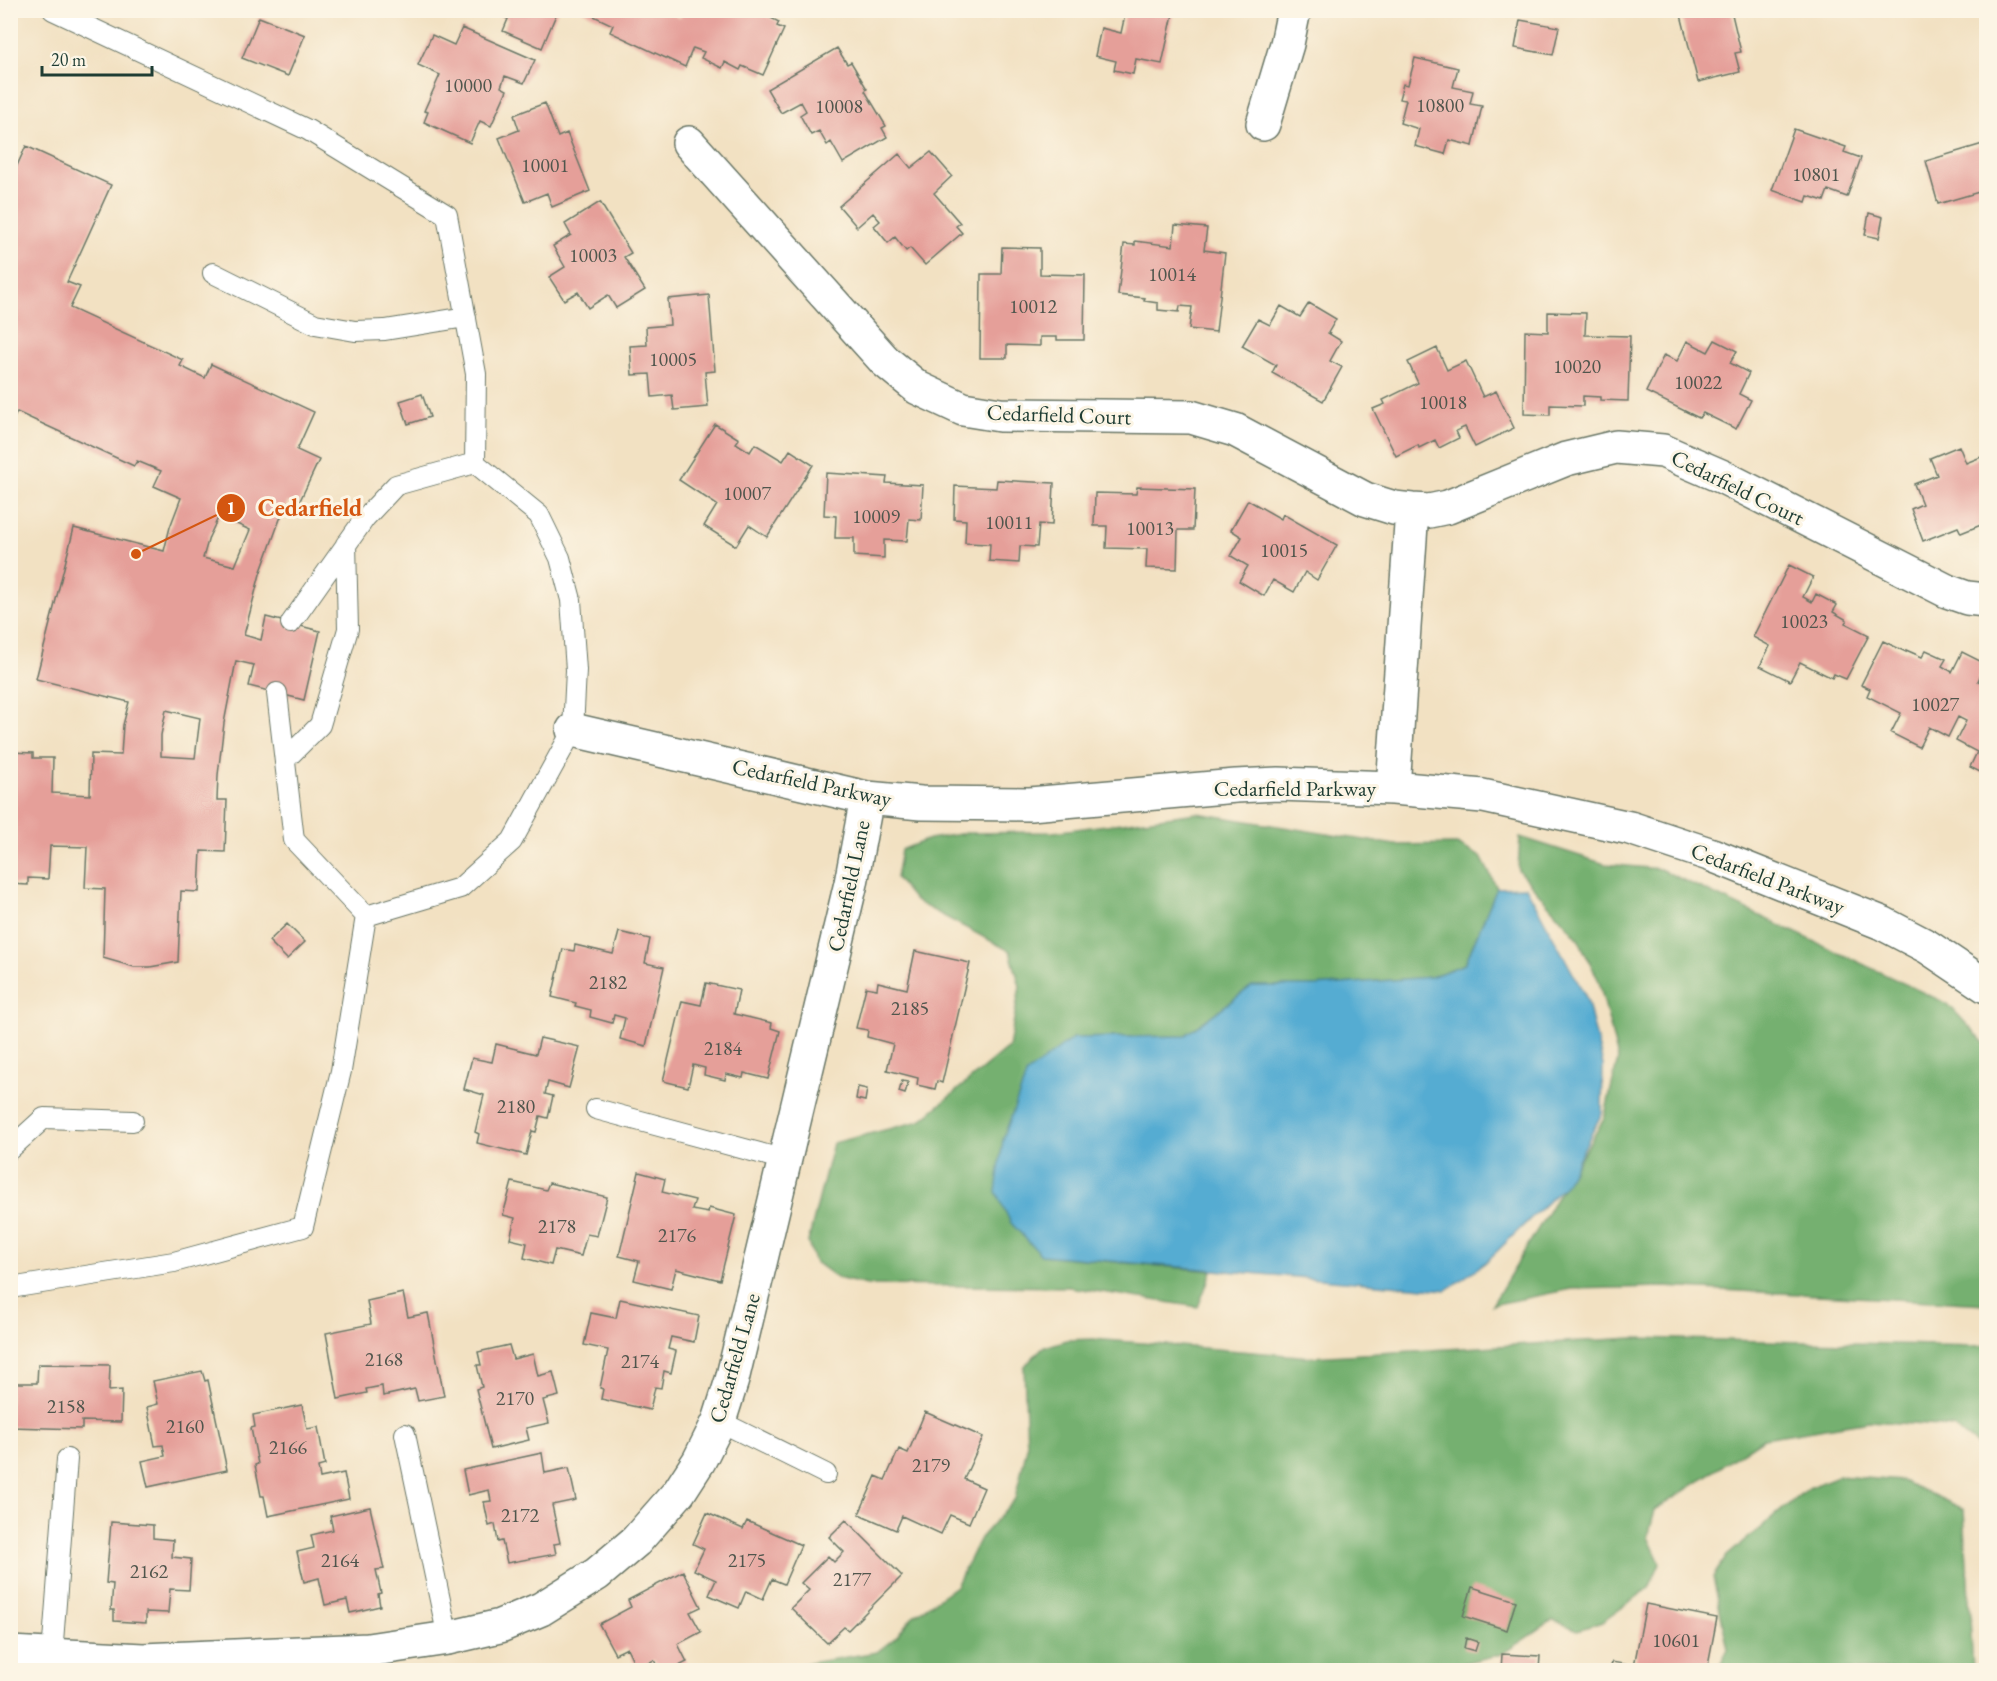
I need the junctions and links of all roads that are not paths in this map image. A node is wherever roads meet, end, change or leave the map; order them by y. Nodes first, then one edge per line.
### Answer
1 (1294, 10) edge
2 (66, 13) edge
3 (1263, 124) dead end
4 (689, 143) dead end
5 (213, 273) dead end
6 (466, 317) junction
7 (475, 463) junction
8 (1412, 510) junction
9 (346, 544) junction
10 (1986, 600) edge
11 (291, 623) dead end
12 (277, 693) dead end
13 (573, 730) junction
14 (285, 760) junction
15 (1393, 788) junction
16 (867, 798) junction
17 (366, 916) junction
18 (1986, 986) edge
19 (596, 1109) dead end
20 (133, 1121) dead end
21 (10, 1149) edge
22 (785, 1160) junction
23 (10, 1288) edge
24 (718, 1421) junction
25 (405, 1434) dead end
26 (67, 1459) dead end
27 (826, 1474) dead end
28 (448, 1638) junction
29 (10, 1653) edge
30 (51, 1655) junction

1 - 3 street
2 - 6 lane
4 - 8 street, Cedarfield Court
5 - 6 lane
6 - 7 lane
7 - 9 lane
7 - 13 lane
8 - 10 street, Cedarfield Court
8 - 15 street
9 - 11 lane
9 - 14 lane
12 - 14 lane
13 - 16 street, Cedarfield Parkway
13 - 17 lane
14 - 17 lane
15 - 16 street, Cedarfield Parkway
15 - 18 street, Cedarfield Parkway
16 - 22 street, Cedarfield Lane
17 - 23 lane
19 - 22 lane
20 - 21 lane
22 - 24 street, Cedarfield Lane
24 - 27 lane
24 - 28 street, Cedarfield Lane
25 - 28 lane
26 - 30 lane
28 - 30 street, Cedarfield Lane
29 - 30 street, Cedarfield Lane

